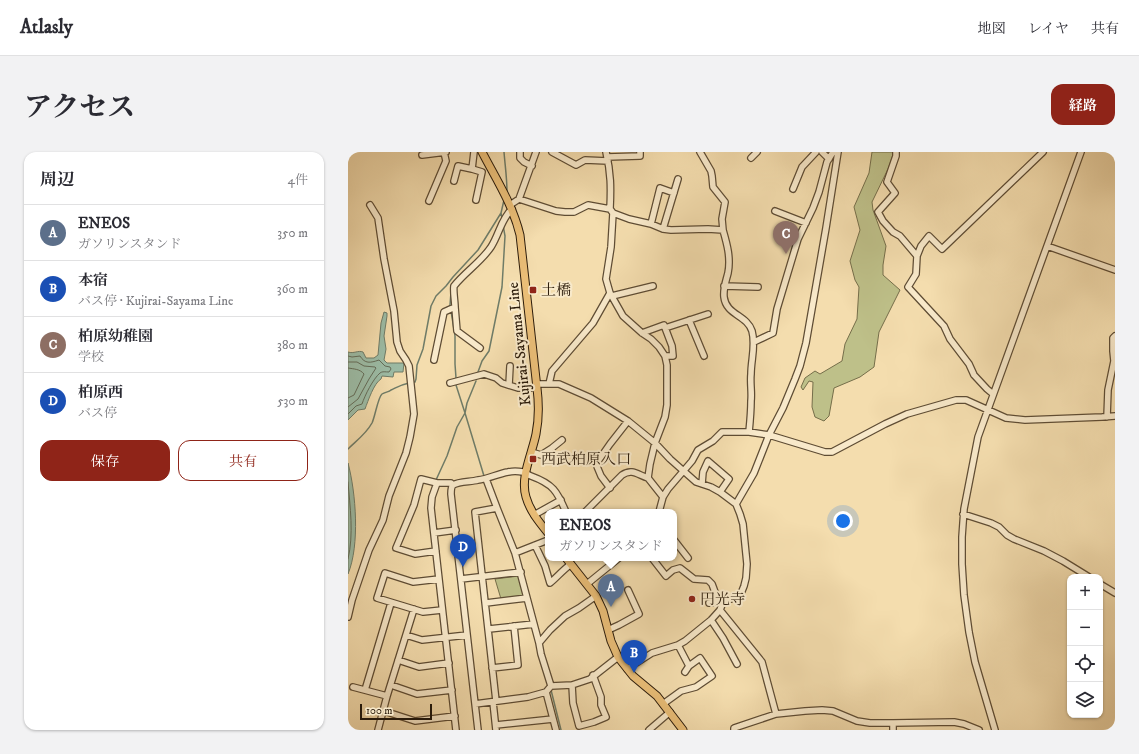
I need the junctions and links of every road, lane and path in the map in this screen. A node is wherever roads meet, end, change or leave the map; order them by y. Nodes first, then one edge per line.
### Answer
1 (445, 152) edge
2 (474, 152) edge
3 (482, 152) edge
4 (520, 152) edge
5 (536, 152) edge
6 (552, 152) edge
7 (640, 152) edge
8 (700, 152) edge
9 (757, 152) edge
10 (816, 152) edge
11 (822, 152) edge
12 (833, 152) edge
13 (838, 152) edge
14 (896, 152) edge
15 (1044, 152) edge
16 (1081, 152) edge
17 (422, 155) dead end
18 (607, 156) edge
19 (751, 158) dead end
20 (829, 159) junction
21 (532, 166) junction
22 (472, 169) junction
23 (678, 179) dead end
24 (454, 181) dead end
25 (793, 189) dead end
26 (674, 193) junction
27 (519, 199) junction
28 (476, 200) dead end
29 (429, 201) dead end
30 (370, 205) dead end
31 (511, 207) junction
32 (611, 211) junction
33 (775, 212) dead end
34 (806, 223) junction
35 (651, 224) junction
36 (663, 229) junction
37 (724, 230) junction
38 (1047, 246) junction
39 (917, 256) junction
40 (1115, 270) edge
41 (653, 286) dead end
42 (724, 286) junction
43 (758, 287) dead end
44 (611, 294) junction
45 (455, 307) junction
46 (708, 314) dead end
47 (689, 320) junction
48 (665, 328) junction
49 (642, 333) junction
50 (1115, 336) edge
51 (754, 342) junction
52 (480, 348) dead end
53 (665, 356) junction
54 (704, 356) dead end
55 (434, 360) dead end
56 (510, 366) dead end
57 (450, 383) dead end
58 (549, 384) junction
59 (509, 385) junction
60 (537, 386) junction
61 (994, 394) junction
62 (988, 409) junction
63 (1115, 416) edge
64 (1107, 417) junction
65 (628, 421) junction
66 (749, 432) junction
67 (769, 435) junction
68 (562, 440) dead end
69 (655, 443) junction
70 (531, 452) junction
71 (685, 471) junction
72 (525, 472) junction
73 (648, 478) junction
74 (486, 479) junction
75 (437, 483) junction
76 (702, 484) junction
77 (453, 485) junction
78 (610, 488) junction
79 (720, 492) junction
80 (663, 497) junction
81 (561, 500) junction
82 (736, 504) junction
83 (497, 508) junction
84 (565, 509) edge
85 (588, 509) edge
86 (660, 509) edge
87 (963, 514) junction
88 (534, 515) junction
89 (545, 529) edge
90 (456, 530) junction
91 (434, 532) junction
92 (545, 541) edge
93 (677, 544) edge
94 (535, 545) junction
95 (436, 551) junction
96 (515, 553) junction
97 (688, 558) dead end
98 (568, 561) edge
99 (615, 561) edge
100 (654, 561) edge
101 (521, 572) junction
102 (1084, 574) edge
103 (483, 577) junction
104 (440, 579) junction
105 (461, 579) junction
106 (587, 584) junction
107 (1103, 586) edge
108 (628, 590) dead end
109 (1115, 593) edge
110 (596, 596) junction
111 (527, 598) junction
112 (721, 602) junction
113 (391, 603) junction
114 (486, 603) junction
115 (709, 603) dead end
116 (414, 609) junction
117 (442, 610) junction
118 (720, 610) junction
119 (348, 617) edge
120 (711, 620) junction
121 (534, 624) junction
122 (514, 626) junction
123 (489, 629) junction
124 (608, 630) junction
125 (406, 635) junction
126 (468, 635) junction
127 (446, 637) junction
128 (539, 643) junction
129 (678, 645) junction
130 (618, 657) junction
131 (398, 660) junction
132 (449, 663) junction
133 (737, 664) dead end
134 (689, 666) junction
135 (492, 668) junction
136 (627, 669) junction
137 (685, 672) dead end
138 (593, 676) junction
139 (391, 685) junction
140 (572, 685) junction
141 (550, 686) junction
142 (353, 687) dead end
143 (365, 690) junction
144 (452, 690) junction
145 (546, 692) junction
146 (387, 696) junction
147 (495, 702) junction
148 (475, 704) junction
149 (663, 704) junction
150 (384, 711) junction
151 (670, 712) junction
152 (776, 714) junction
153 (455, 716) junction
154 (553, 719) junction
155 (893, 723) junction
156 (496, 728) edge
157 (378, 730) edge
158 (456, 730) edge
159 (478, 730) edge
160 (556, 730) edge
161 (649, 730) edge
162 (683, 730) edge
163 (734, 730) edge
164 (893, 730) edge
165 (979, 730) edge
166 (995, 730) edge

1 - 17 street
1 - 29 street
2 - 22 street
3 - 31 main road, Kujirai-Sayama Line
4 - 21 street
5 - 21 street
6 - 18 street
7 - 18 street
8 - 37 street
9 - 19 street
10 - 25 street
11 - 20 street
12 - 20 street
13 - 67 street
14 - 39 street
15 - 39 street
16 - 38 street
18 - 32 street
20 - 34 street
21 - 27 street
22 - 24 street
22 - 28 street
23 - 26 street
26 - 35 street
26 - 36 street
27 - 31 street
27 - 32 street
30 - 119 street
31 - 45 street
31 - 60 main road, Kujirai-Sayama Line
32 - 35 street
32 - 44 street
33 - 34 street
34 - 51 street
35 - 36 street
36 - 37 street
37 - 42 street
38 - 40 street
38 - 61 street
39 - 61 street
41 - 44 street
42 - 43 street
42 - 51 street
44 - 49 street
44 - 58 street
45 - 52 street
45 - 55 street
46 - 47 street
47 - 48 street
47 - 54 street
48 - 49 street
48 - 53 street
49 - 53 street
50 - 64 street
51 - 66 street
53 - 69 street
56 - 59 street
57 - 59 street
58 - 60 street
58 - 65 street
59 - 60 street
60 - 70 main road, Kujirai-Sayama Line
61 - 62 street
62 - 64 street
62 - 67 street
62 - 87 street
63 - 64 street
65 - 69 street
65 - 78 street
66 - 67 street
66 - 71 street
67 - 82 street
68 - 70 street
69 - 71 street
69 - 73 street
70 - 72 main road, Kujirai-Sayama Line
71 - 76 street
71 - 80 street
72 - 74 street
72 - 81 street
72 - 88 main road, Kujirai-Sayama Line
73 - 78 street
73 - 80 street
74 - 77 street
74 - 83 street
75 - 77 street
75 - 91 street
75 - 95 street
76 - 79 street
76 - 79 street
77 - 90 street
78 - 85 street
79 - 82 street
80 - 86 street
81 - 84 street
81 - 88 street
82 - 112 street
83 - 96 street
83 - 103 street
87 - 102 street
87 - 166 street
88 - 89 main road, Kujirai-Sayama Line
90 - 91 street
90 - 105 street
91 - 95 street
92 - 94 street
93 - 97 street
94 - 96 street
94 - 98 street
95 - 104 street
96 - 101 street
98 - 106 main road
99 - 106 street
100 - 112 street
101 - 103 street
101 - 111 street
103 - 105 street
103 - 114 street
104 - 113 street
104 - 117 street
105 - 126 street
106 - 110 main road
107 - 109 street
108 - 124 street
110 - 124 main road
110 - 128 street
111 - 114 street
111 - 121 street
112 - 115 street
112 - 118 street
113 - 116 street
113 - 143 street
114 - 123 street
116 - 117 street
116 - 125 street
117 - 127 street
118 - 120 street
118 - 152 street
120 - 129 street
120 - 133 street
121 - 122 street
121 - 128 street
122 - 123 street
122 - 135 street
123 - 135 street
124 - 130 main road
125 - 127 street
125 - 131 street
126 - 127 street
126 - 148 street
127 - 132 street
128 - 141 street
129 - 134 street
129 - 136 street
130 - 136 main road
130 - 138 street
131 - 132 street
131 - 139 street
132 - 144 street
134 - 137 street
134 - 149 street
135 - 147 street
136 - 149 main road
138 - 140 street
138 - 140 street
139 - 144 street
139 - 146 street
140 - 141 street
141 - 145 street
142 - 143 street
143 - 146 street
144 - 153 street
145 - 147 street
145 - 154 street
146 - 150 street
147 - 148 street
147 - 156 street
148 - 159 street
149 - 151 main road
150 - 153 street
150 - 157 street
151 - 161 street
151 - 162 main road
152 - 155 street
152 - 163 street
153 - 158 street
154 - 156 street
154 - 160 street
155 - 164 street
155 - 165 street

